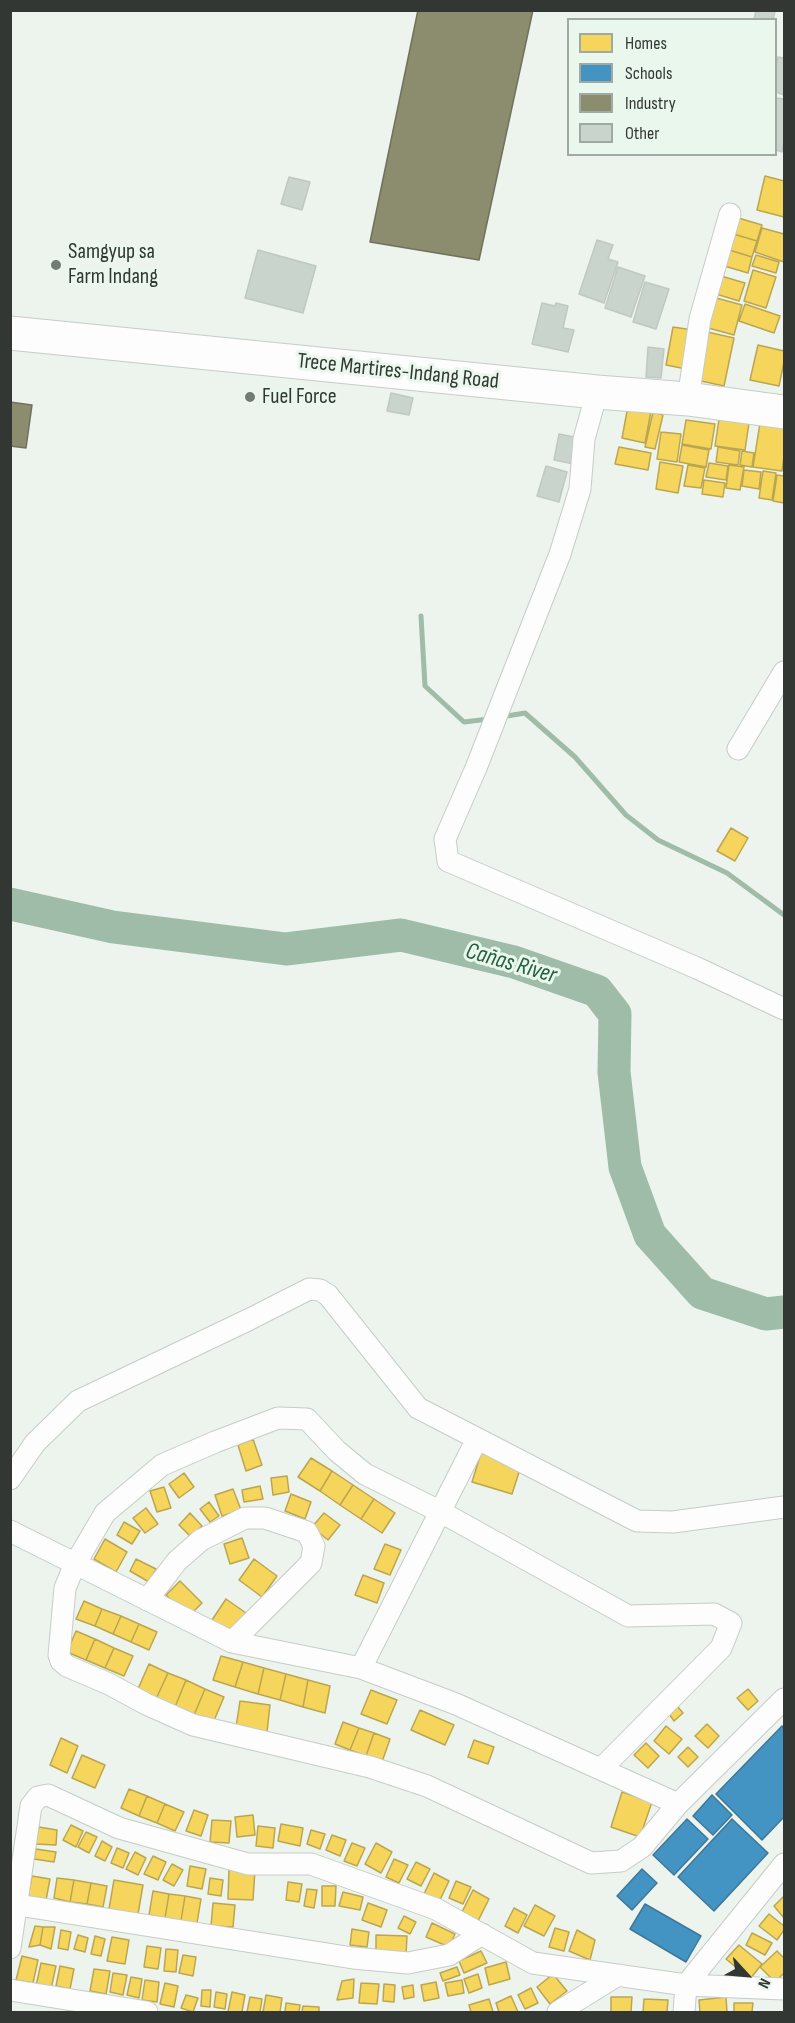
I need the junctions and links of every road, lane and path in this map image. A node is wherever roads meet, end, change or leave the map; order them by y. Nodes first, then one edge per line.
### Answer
1 (730, 214) dead end
2 (10, 333) edge
3 (597, 392) junction
4 (688, 399) junction
5 (784, 412) edge
6 (784, 672) edge
7 (738, 749) dead end
8 (784, 1009) edge
9 (477, 1439) junction
10 (10, 1479) edge
11 (784, 1507) edge
12 (441, 1512) junction
13 (10, 1531) edge
14 (75, 1564) junction
15 (147, 1600) junction
16 (232, 1642) junction
17 (361, 1668) junction
18 (784, 1699) edge
19 (601, 1769) junction
20 (678, 1804) junction
21 (784, 1864) edge
22 (18, 1905) junction
23 (482, 1935) junction
24 (10, 1948) edge
25 (618, 1975) junction
26 (686, 1985) junction
27 (784, 1989) edge
28 (10, 1990) edge
29 (147, 2013) edge
30 (558, 2013) edge
31 (684, 2013) edge

1 - 4 street
2 - 3 main road, Trece Martires-Indang Road
3 - 4 main road, Trece Martires-Indang Road
3 - 8 street
4 - 5 main road, Trece Martires-Indang Road
6 - 7 street
9 - 10 street
9 - 11 street
9 - 12 street
12 - 14 street
12 - 17 street
12 - 19 street
13 - 14 street
14 - 15 street
14 - 20 street
15 - 16 street
15 - 16 street
16 - 17 street
17 - 19 street
18 - 20 street
19 - 20 street
21 - 26 street
22 - 23 street
22 - 23 street
22 - 24 street
23 - 25 street
25 - 26 street
25 - 30 street
26 - 27 street
26 - 31 street
28 - 29 street

